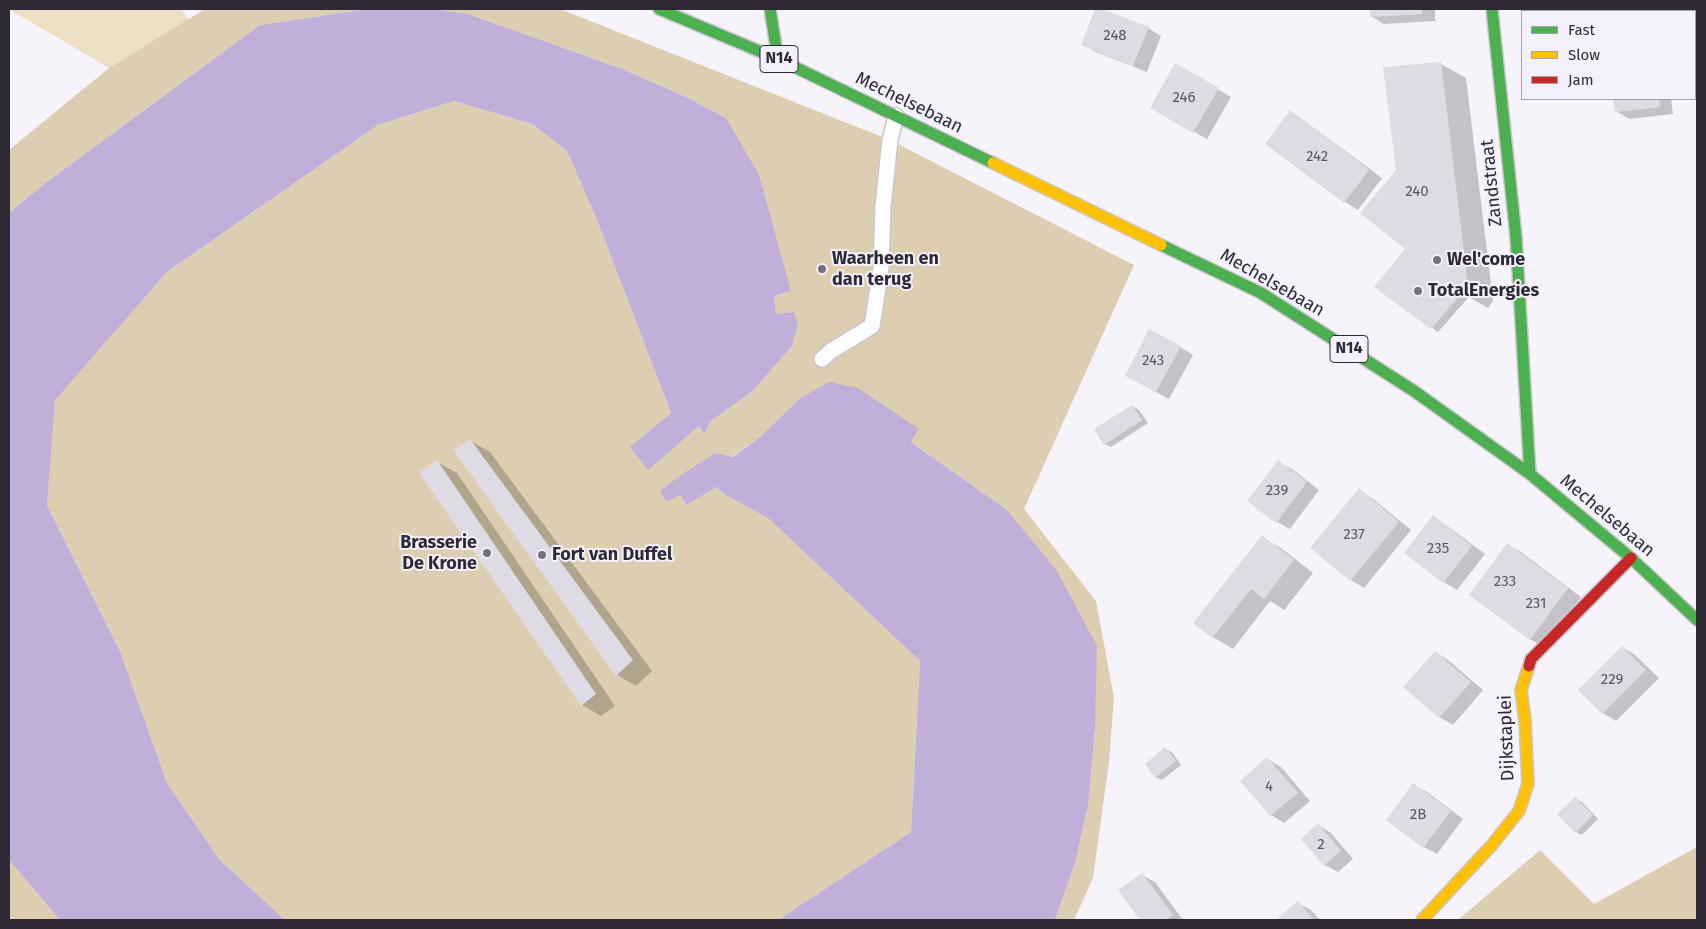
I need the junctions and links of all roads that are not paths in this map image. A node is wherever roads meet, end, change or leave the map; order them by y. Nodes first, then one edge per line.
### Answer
1 (659, 9) edge
2 (770, 9) edge
3 (1492, 9) edge
4 (778, 59) junction
5 (896, 116) junction
6 (822, 359) dead end
7 (1530, 474) junction
8 (1631, 558) junction
9 (1697, 620) edge
10 (1422, 920) edge

1 - 4 main road, Mechelsebaan / N14
2 - 4 main road
3 - 7 main road, Zandstraat
4 - 5 main road, Mechelsebaan / N14
5 - 6 lane
5 - 7 main road, Mechelsebaan / N14
7 - 8 main road, Mechelsebaan / N14
8 - 9 main road, Mechelsebaan / N14
8 - 10 main road, Dijkstaplei

